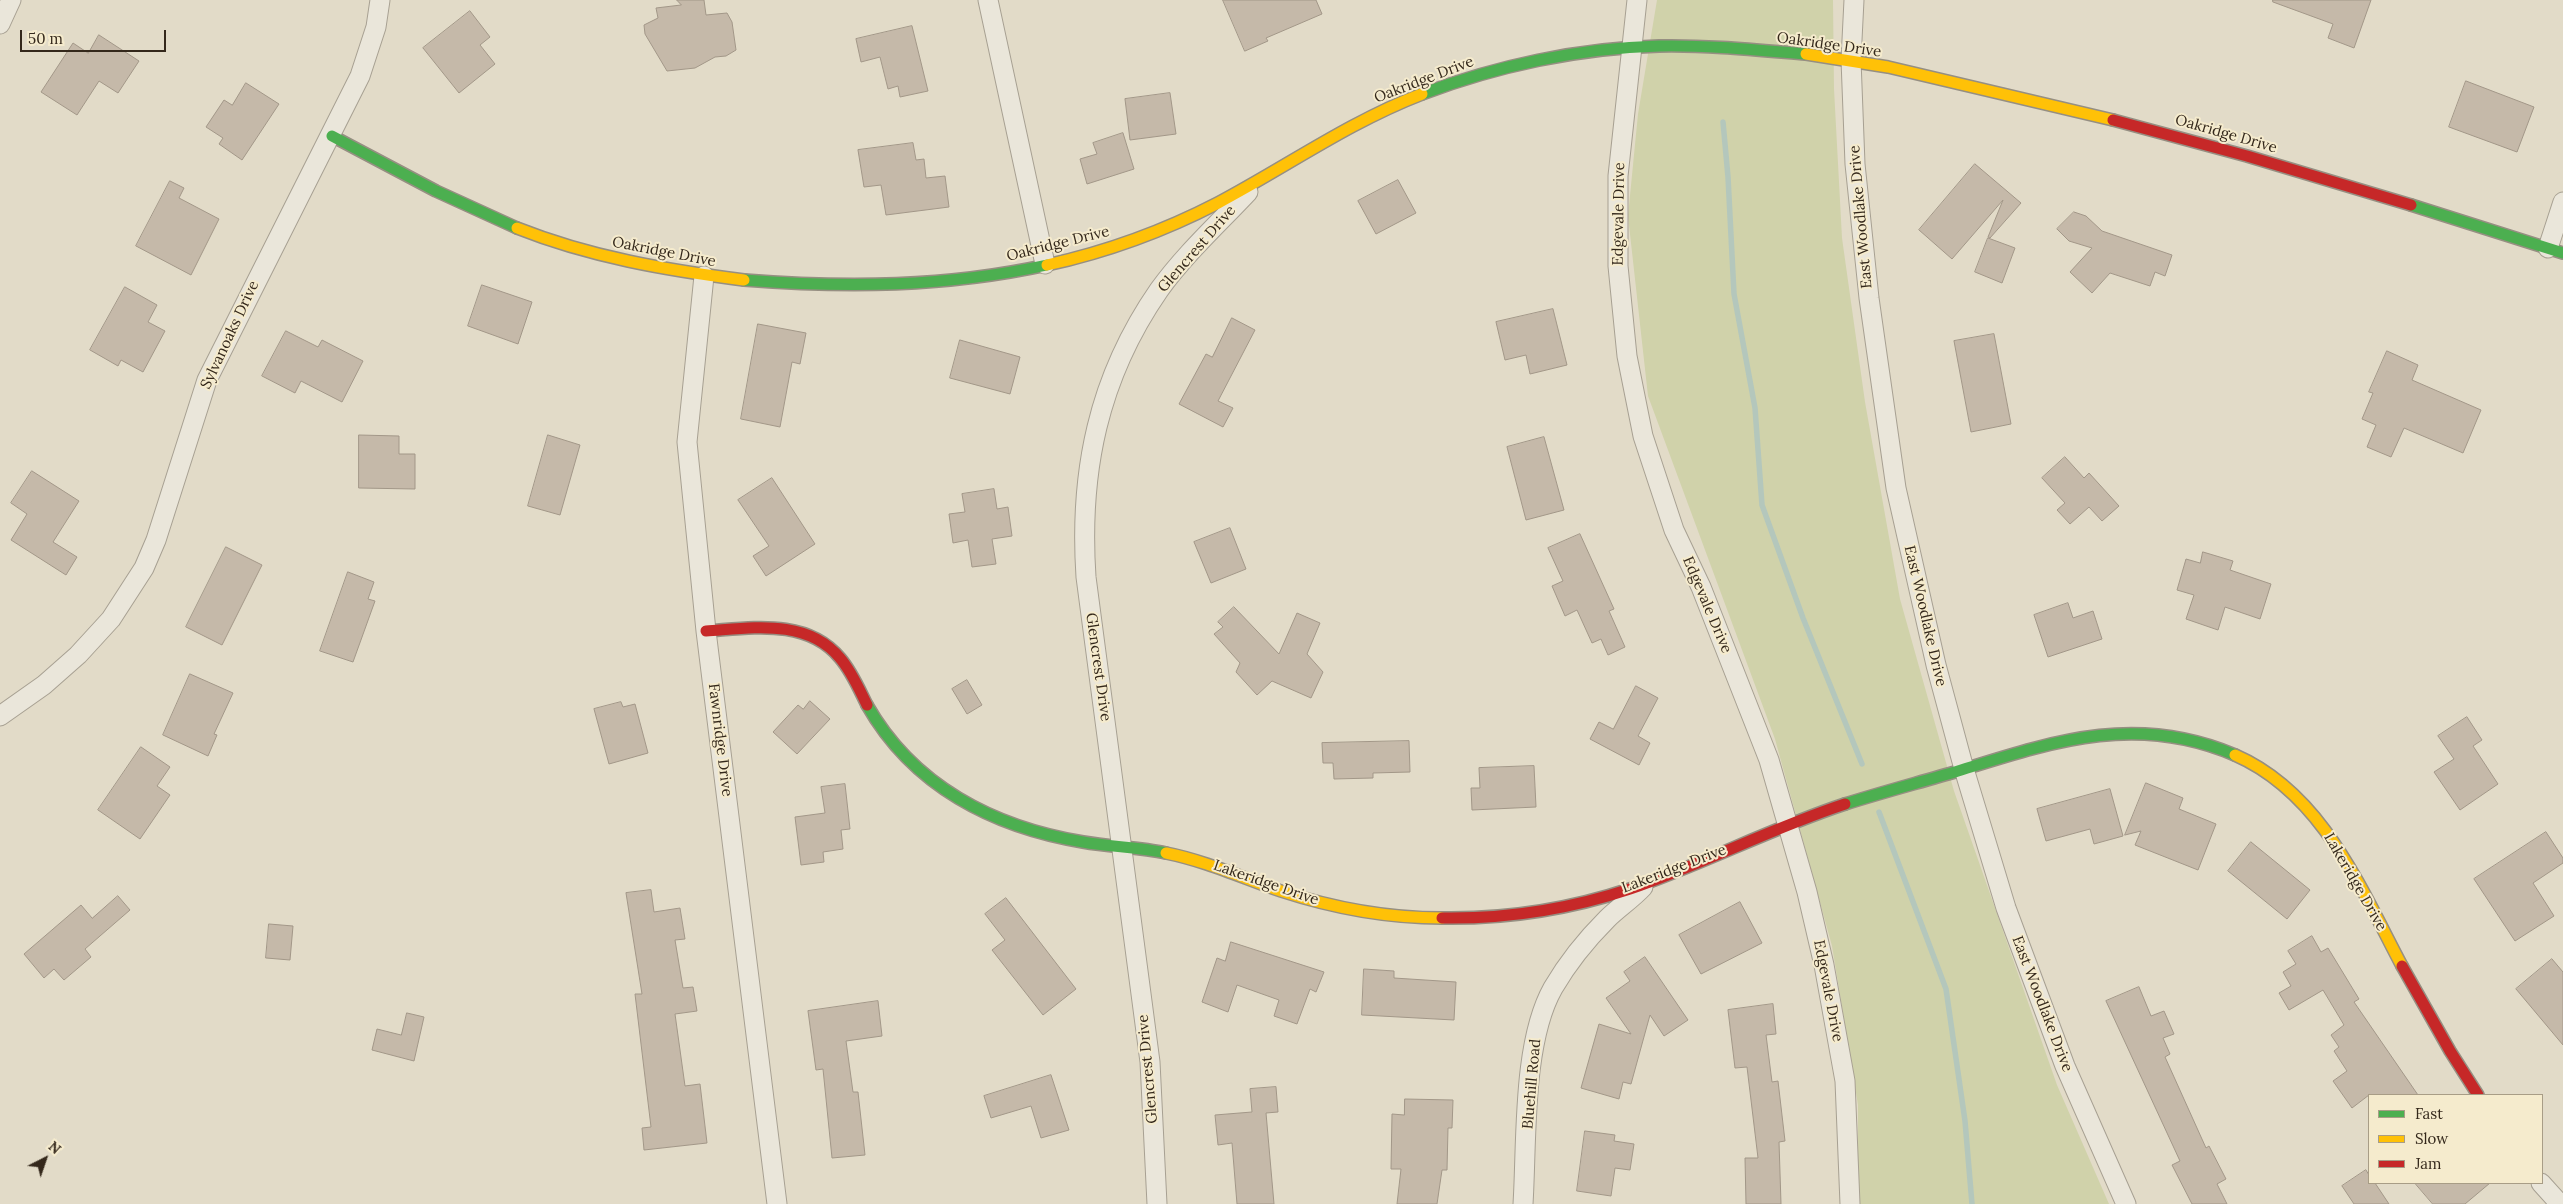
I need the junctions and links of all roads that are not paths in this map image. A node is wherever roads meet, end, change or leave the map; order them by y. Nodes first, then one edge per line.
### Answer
1 (11, 0) edge
2 (380, 0) edge
3 (988, 0) edge
4 (1637, 0) edge
5 (1854, 0) edge
6 (0, 24) edge
7 (1632, 47) junction
8 (1851, 60) junction
9 (332, 136) junction
10 (1258, 182) junction
11 (2563, 202) edge
12 (2555, 250) edge
13 (1045, 264) junction
14 (704, 276) junction
15 (706, 631) junction
16 (0, 716) edge
17 (1964, 769) junction
18 (1788, 824) junction
19 (1122, 848) junction
20 (1647, 883) junction
21 (2477, 1094) edge
22 (2542, 1184) edge
23 (777, 1204) edge
24 (1157, 1204) edge
25 (1523, 1204) edge
26 (1850, 1204) edge
27 (2126, 1204) edge
28 (2560, 1204) edge

1 - 6 street
2 - 9 street, Sylvanoaks Drive
3 - 13 street
4 - 7 street, Edgevale Drive
5 - 8 street, East Woodlake Drive
7 - 8 street, Oakridge Drive
7 - 10 street, Oakridge Drive
7 - 18 street, Edgevale Drive
8 - 12 street, Oakridge Drive
8 - 17 street, East Woodlake Drive
9 - 14 street, Oakridge Drive
9 - 16 street, Sylvanoaks Drive
10 - 13 street, Oakridge Drive
10 - 19 street, Glencrest Drive
11 - 12 street
13 - 14 street, Oakridge Drive
14 - 15 street, Fawnridge Drive
15 - 19 street, Lakeridge Drive
15 - 23 street, Fawnridge Drive
17 - 18 street, Lakeridge Drive
17 - 21 street, Lakeridge Drive
17 - 27 street, East Woodlake Drive
18 - 20 street, Lakeridge Drive
18 - 26 street, Edgevale Drive
19 - 20 street, Lakeridge Drive
19 - 24 street, Glencrest Drive
20 - 25 street, Bluehill Road
22 - 28 street

